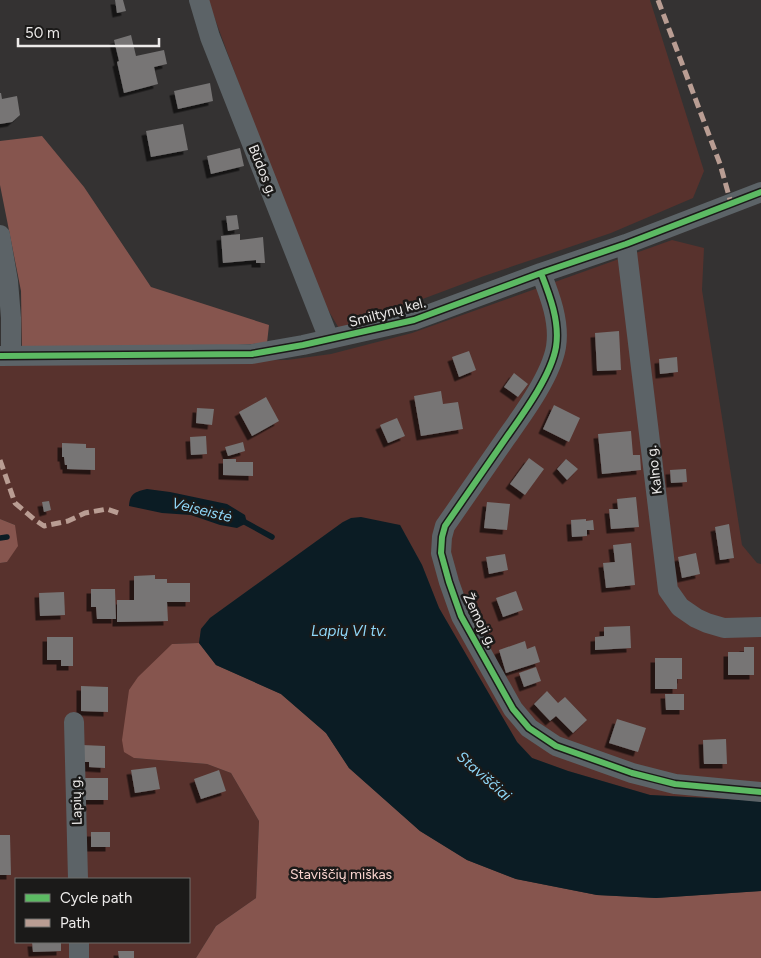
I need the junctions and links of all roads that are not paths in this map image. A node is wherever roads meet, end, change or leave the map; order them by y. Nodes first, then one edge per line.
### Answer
1 (199, 0) edge
2 (761, 192) edge
3 (0, 235) edge
4 (626, 244) junction
5 (541, 273) junction
6 (329, 339) junction
7 (6, 356) edge
8 (761, 627) edge
9 (74, 722) dead end
10 (761, 792) edge
11 (78, 878) edge
12 (79, 943) edge
13 (79, 958) edge

1 - 6 street, Būdos g.
2 - 4 street, Smiltynų kel.
3 - 7 street
4 - 5 street, Smiltynų kel.
4 - 8 street, Kalno g.
5 - 6 street, Smiltynų kel.
5 - 10 street, Žemoji g.
6 - 7 street, Smiltynų kel.
9 - 11 street, Lapių g.
12 - 13 street

